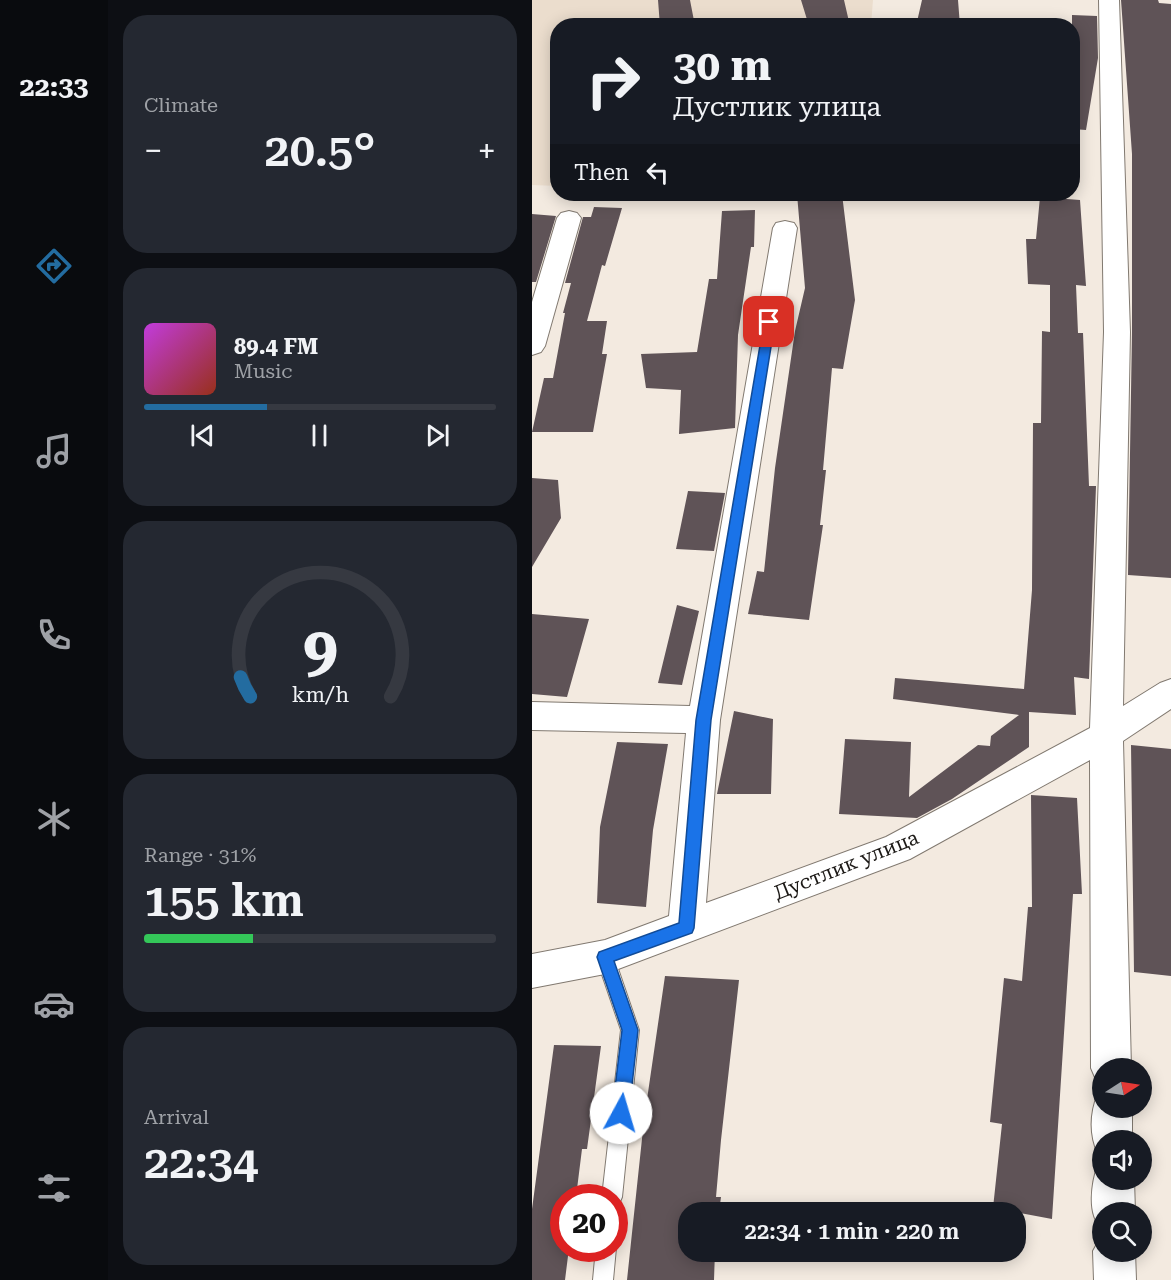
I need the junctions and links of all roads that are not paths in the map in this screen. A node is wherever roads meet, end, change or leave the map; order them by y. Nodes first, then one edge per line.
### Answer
1 (1109, 0) edge
2 (569, 218) dead end
3 (785, 228) dead end
4 (532, 346) edge
5 (1171, 692) edge
6 (532, 716) edge
7 (703, 720) junction
8 (1106, 735) junction
9 (686, 928) junction
10 (605, 957) junction
11 (532, 971) edge
12 (1111, 1058) edge
13 (613, 1184) edge
14 (605, 1262) edge
15 (1114, 1262) edge
16 (603, 1280) edge
17 (1115, 1280) edge

1 - 8 street
2 - 4 street
3 - 7 street
5 - 8 street, Дустлик улица
6 - 7 street
7 - 9 street
8 - 9 street, Дустлик улица
8 - 12 street
9 - 10 street, Дустлик улица
10 - 11 street, Дустлик улица
10 - 13 lane
14 - 16 lane
15 - 17 street

